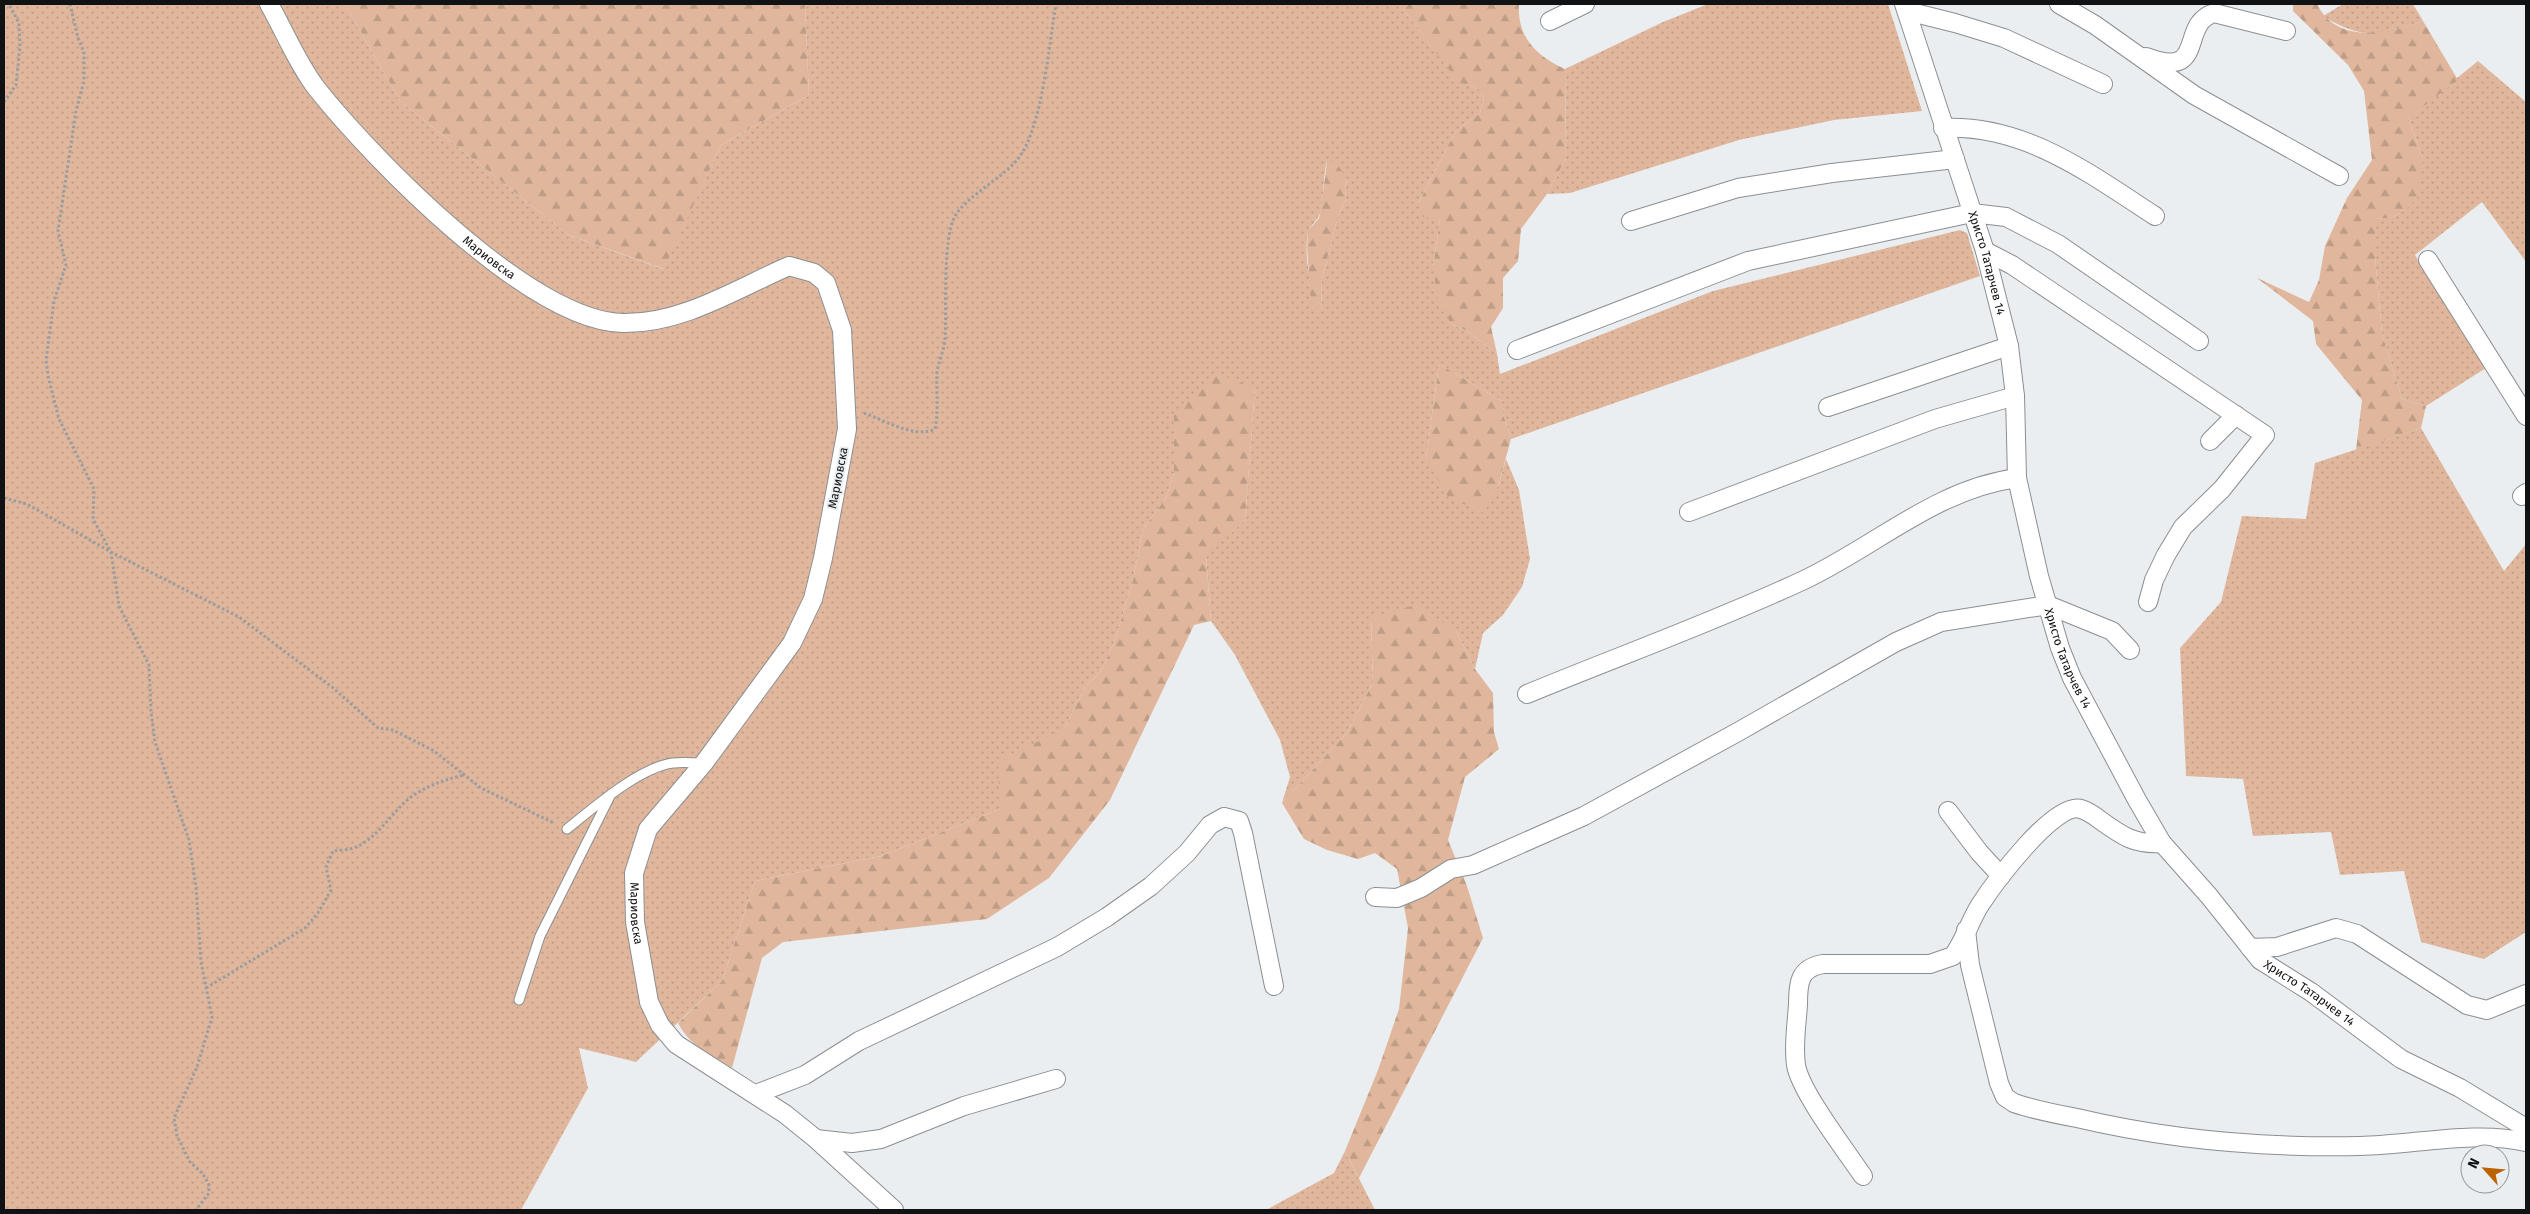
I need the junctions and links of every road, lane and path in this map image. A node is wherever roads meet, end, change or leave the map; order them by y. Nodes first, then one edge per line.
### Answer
1 (9, 4) edge
2 (70, 4) edge
3 (269, 4) edge
4 (1056, 4) edge
5 (1586, 4) edge
6 (2059, 4) edge
7 (1906, 8) edge
8 (1550, 21) dead end
9 (2286, 31) dead end
10 (2123, 46) junction
11 (2103, 84) dead end
12 (4, 102) edge
13 (1943, 128) junction
14 (1955, 159) junction
15 (2339, 176) dead end
16 (1972, 213) junction
17 (2156, 216) dead end
18 (1631, 221) dead end
19 (1985, 251) junction
20 (2428, 260) dead end
21 (2199, 341) dead end
22 (2009, 346) junction
23 (1517, 350) dead end
24 (2015, 396) junction
25 (847, 407) junction
26 (1828, 407) dead end
27 (2236, 415) junction
28 (2526, 416) edge
29 (2210, 441) dead end
30 (2018, 478) junction
31 (4, 498) edge
32 (1689, 512) dead end
33 (111, 552) junction
34 (2148, 602) dead end
35 (2048, 605) junction
36 (2130, 650) dead end
37 (1527, 694) dead end
38 (704, 763) junction
39 (464, 775) junction
40 (611, 794) junction
41 (1948, 811) dead end
42 (567, 829) joint
43 (2162, 843) junction
44 (2001, 876) junction
45 (1376, 897) dead end
46 (1966, 930) junction
47 (2250, 948) junction
48 (1274, 986) dead end
49 (206, 988) junction
50 (2526, 994) edge
51 (519, 1000) dead end
52 (1056, 1079) dead end
53 (756, 1094) junction
54 (2526, 1128) edge
55 (816, 1139) junction
56 (2526, 1142) edge
57 (1863, 1176) dead end
58 (196, 1210) edge
59 (894, 1210) edge

1 - 12 path
2 - 33 path
3 - 25 street, Мариовска
4 - 25 path
5 - 8 street
6 - 10 street
7 - 11 street
7 - 13 street, Христо Татарчев 14
9 - 10 street
10 - 15 street
13 - 14 street, Христо Татарчев 14
13 - 17 street
14 - 16 street, Христо Татарчев 14
14 - 18 street
16 - 19 street, Христо Татарчев 14
16 - 21 street
16 - 23 street
19 - 22 street, Христо Татарчев 14
19 - 27 street
20 - 28 street
22 - 24 street, Христо Татарчев 14
22 - 26 street
24 - 30 street, Христо Татарчев 14
24 - 32 street
25 - 38 street, Мариовска
27 - 29 street
27 - 34 street
30 - 35 street, Христо Татарчев 14
30 - 37 street
31 - 33 path
33 - 39 path
33 - 49 path
35 - 36 street
35 - 43 street, Христо Татарчев 14
35 - 45 street
38 - 40 lane
38 - 53 street, Мариовска
39 - 42 path
39 - 49 path
40 - 42 lane
40 - 51 lane
41 - 44 street
43 - 44 street
43 - 47 street, Христо Татарчев 14
44 - 46 street
46 - 56 street
46 - 57 street
47 - 50 street
47 - 54 street, Христо Татарчев 14
48 - 53 street
49 - 58 path
52 - 55 street
53 - 55 street, Мариовска
55 - 59 street, Мариовска

